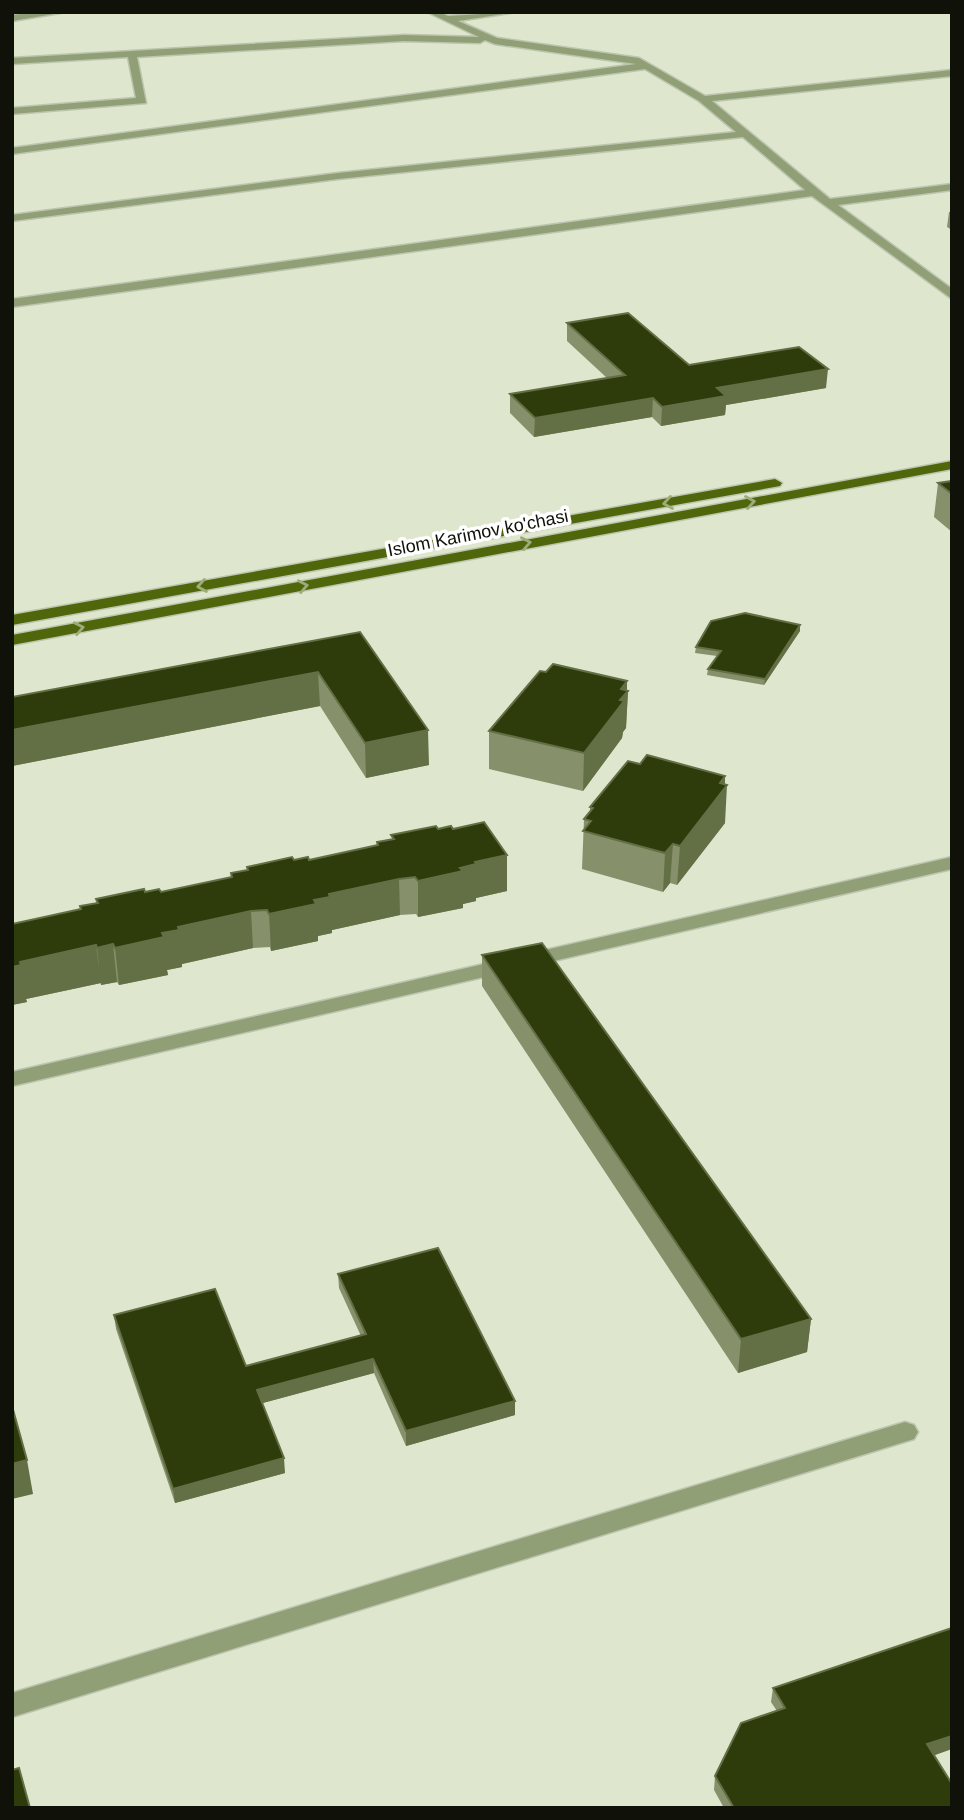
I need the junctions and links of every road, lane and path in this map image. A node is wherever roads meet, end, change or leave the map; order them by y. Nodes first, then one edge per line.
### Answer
1 (62, 12) edge
2 (432, 12) edge
3 (512, 12) edge
4 (49, 13) edge
5 (12, 18) edge
6 (444, 19) junction
7 (495, 41) junction
8 (132, 55) junction
9 (12, 61) edge
10 (646, 66) junction
11 (952, 73) edge
12 (703, 99) junction
13 (12, 111) edge
14 (744, 134) junction
15 (12, 151) edge
16 (952, 187) edge
17 (814, 192) junction
18 (828, 203) junction
19 (12, 218) edge
20 (952, 295) edge
21 (12, 303) edge
22 (952, 452) edge
23 (952, 465) edge
24 (12, 620) edge
25 (12, 640) edge
26 (952, 863) edge
27 (12, 1079) edge
28 (905, 1432) dead end
29 (12, 1705) edge

1 - 4 street
2 - 6 street
3 - 6 street
4 - 5 street
6 - 7 street
7 - 8 street
7 - 10 street
8 - 9 street
8 - 13 street
10 - 12 street
10 - 15 street
11 - 12 street
12 - 14 street
14 - 17 street
14 - 19 street
16 - 18 street
17 - 18 street
17 - 21 street
18 - 20 street
22 -> 24 main road, Islom Karimov ko'chasi
25 -> 23 main road, Islom Karimov ko'chasi
26 - 27 street
28 - 29 street

